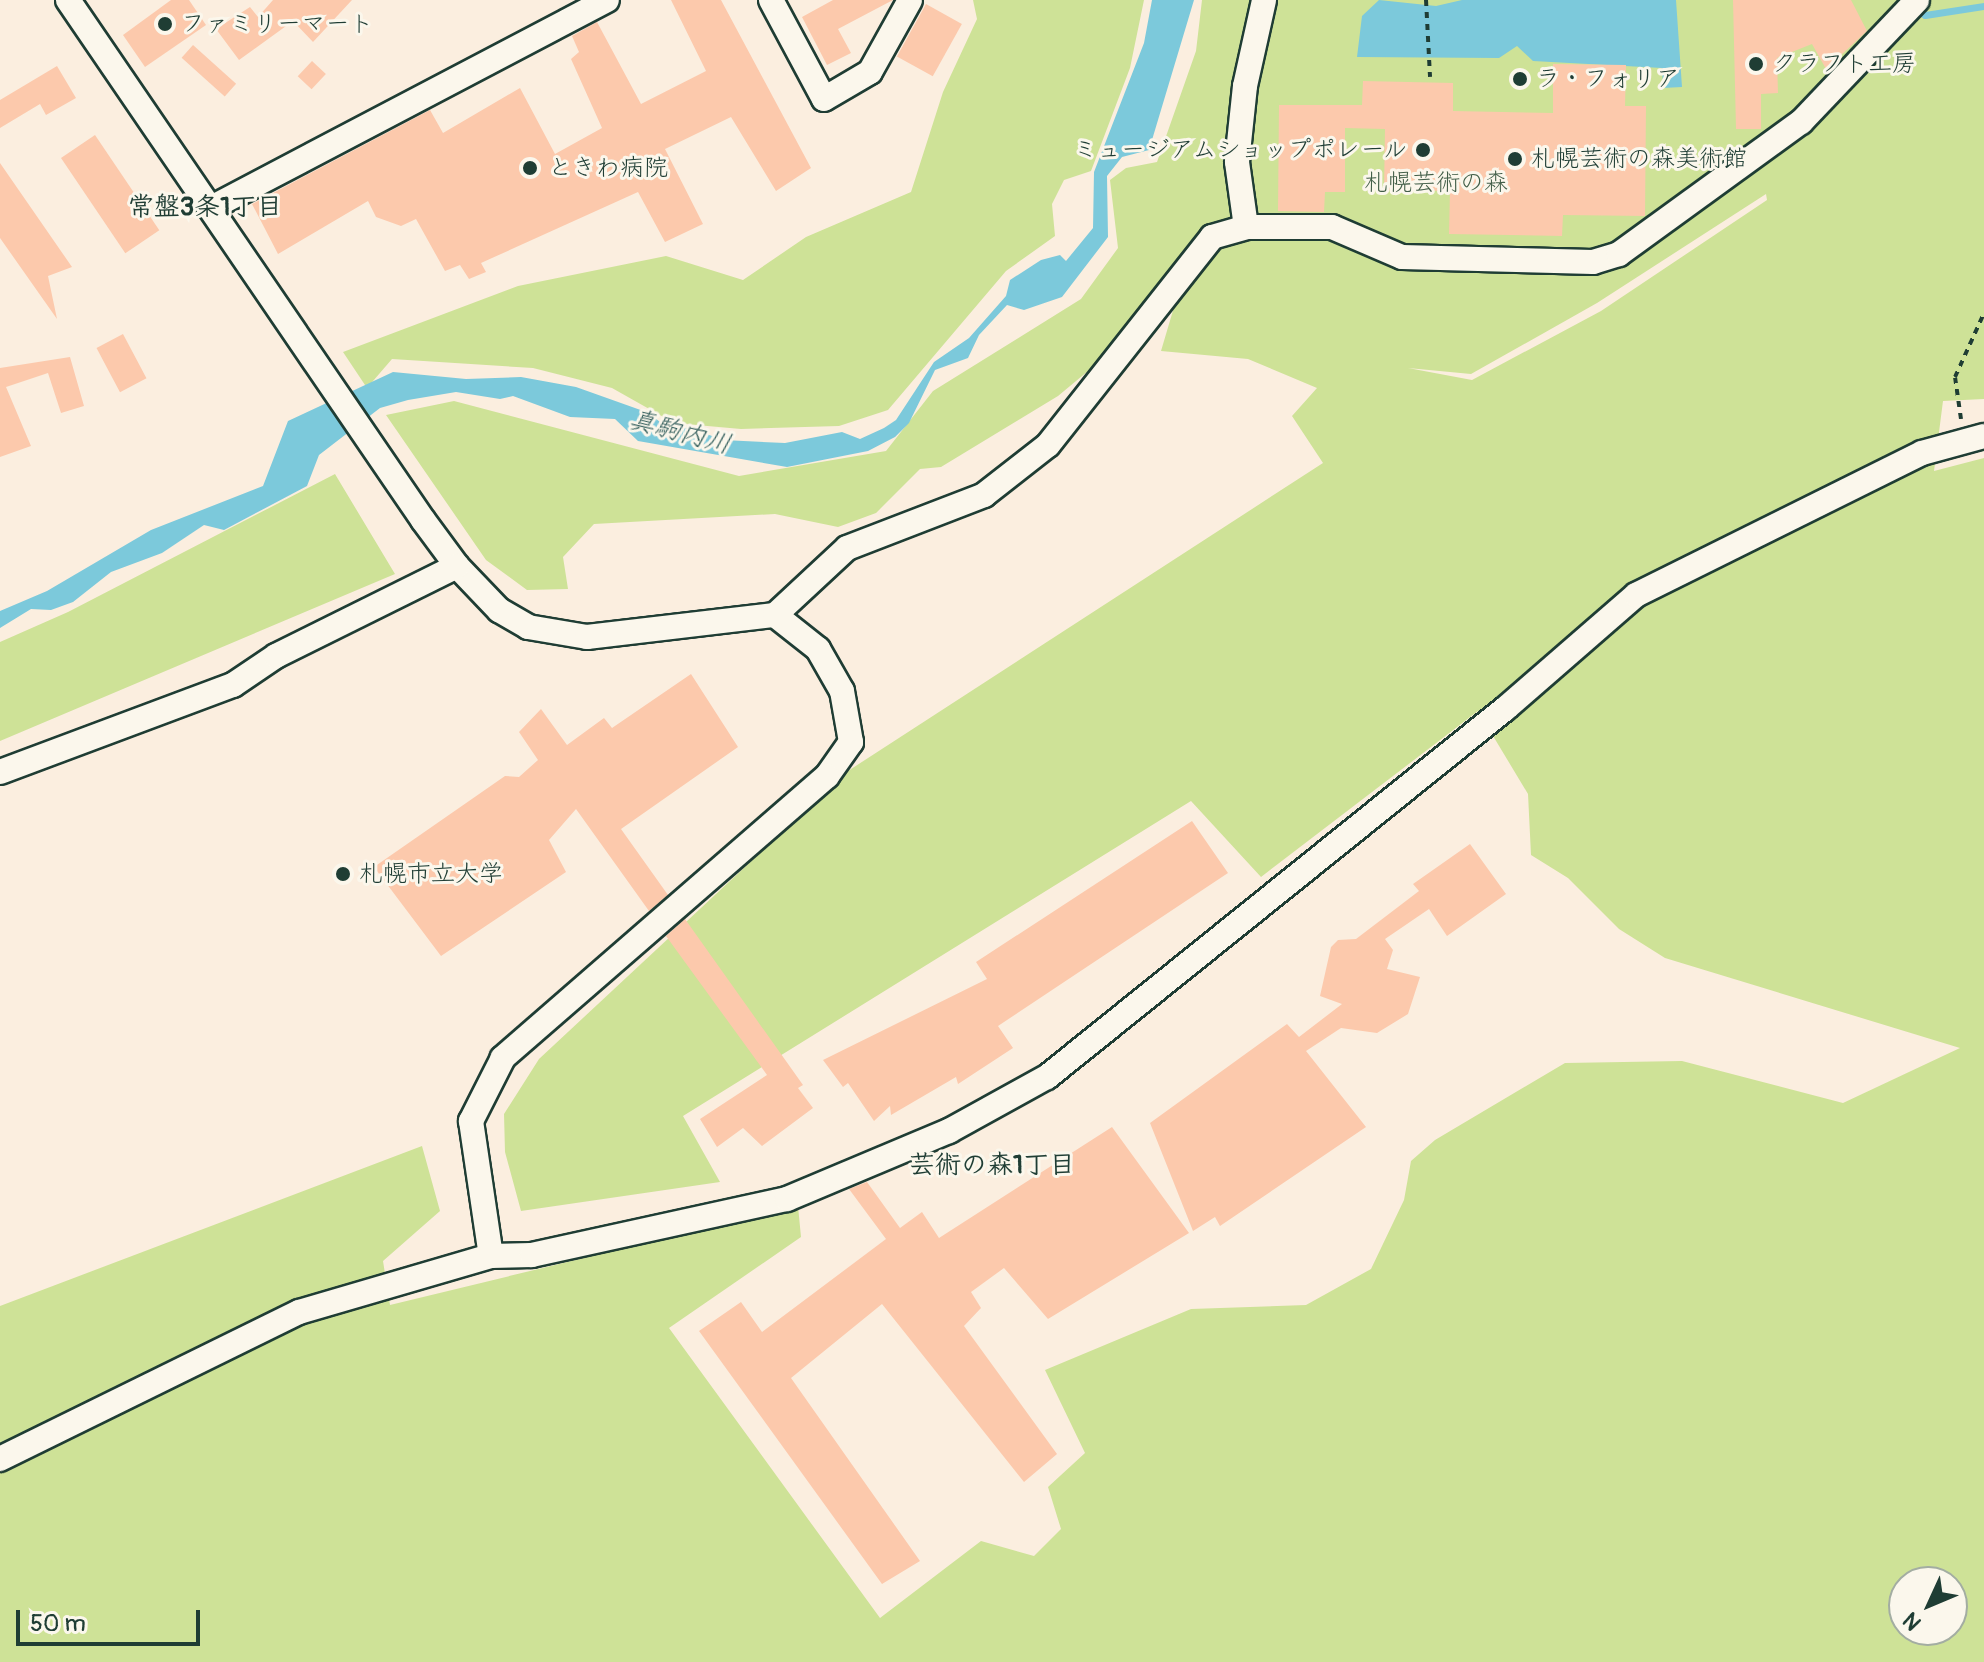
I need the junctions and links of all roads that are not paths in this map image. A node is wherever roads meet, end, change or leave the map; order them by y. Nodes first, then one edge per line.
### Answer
1 (68, 0) edge
2 (607, 0) edge
3 (771, 0) edge
4 (910, 0) edge
5 (1264, 0) edge
6 (1917, 0) edge
7 (211, 208) junction
8 (1246, 227) junction
9 (1974, 438) edge
10 (457, 566) junction
11 (775, 615) junction
12 (0, 772) edge
13 (491, 1256) junction
14 (0, 1459) edge

1 - 7 street
2 - 7 street
3 - 4 street
5 - 8 street
6 - 8 street
7 - 10 street
8 - 11 street
9 - 13 street
10 - 11 street
10 - 12 street
11 - 13 street
13 - 14 street

